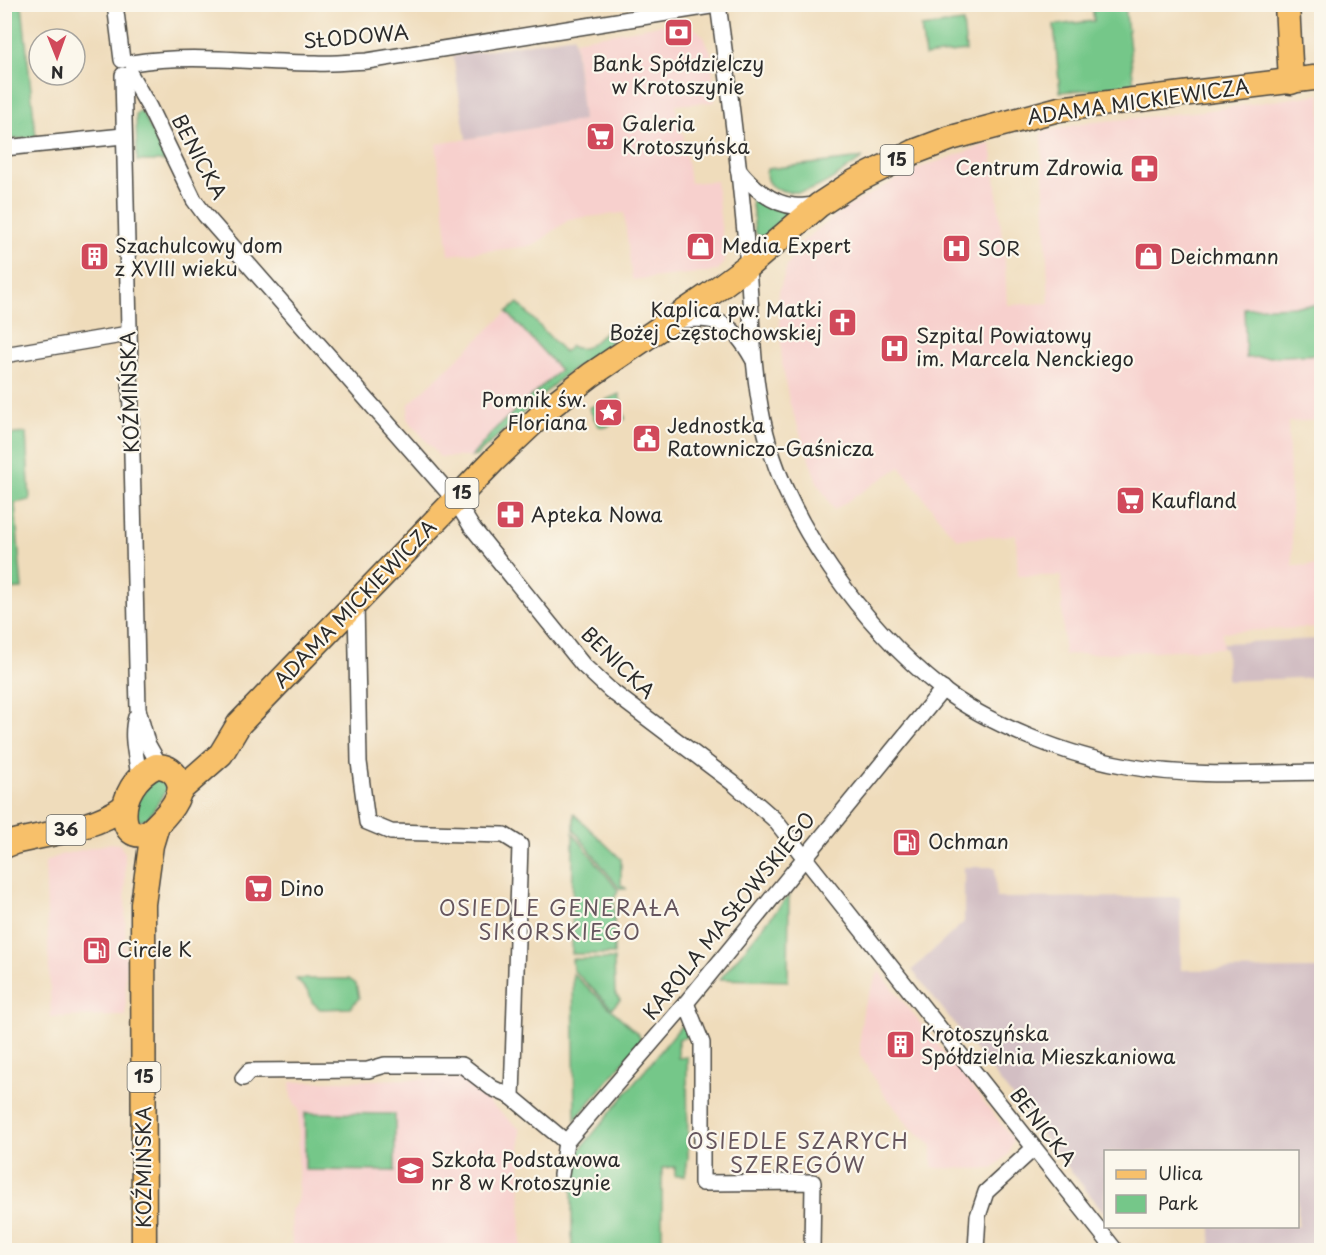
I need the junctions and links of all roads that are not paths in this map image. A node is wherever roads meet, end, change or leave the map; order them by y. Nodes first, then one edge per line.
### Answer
1 (115, 4) edge
2 (723, 4) edge
3 (1287, 4) edge
4 (718, 5) edge
5 (127, 68) junction
6 (1322, 77) edge
7 (1292, 82) junction
8 (123, 136) junction
9 (4, 148) edge
10 (738, 169) junction
11 (819, 205) junction
12 (748, 266) junction
13 (672, 320) junction
14 (128, 334) junction
15 (4, 355) edge
16 (755, 361) junction
17 (455, 500) junction
18 (356, 602) junction
19 (943, 689) junction
20 (138, 709) junction
21 (1322, 772) edge
22 (162, 776) junction
23 (129, 822) junction
24 (157, 825) junction
25 (4, 846) edge
26 (4, 854) edge
27 (804, 858) junction
28 (143, 904) junction
29 (686, 1003) junction
30 (243, 1078) dead end
31 (512, 1097) junction
32 (566, 1142) junction
33 (1033, 1149) junction
34 (561, 1175) dead end
35 (144, 1251) edge
36 (812, 1251) edge
37 (976, 1251) edge
38 (1115, 1251) edge

1 - 5 street, KOŹMIŃSKA
2 - 4 street, SŁODOWA
3 - 7 main road
4 - 5 street, SŁODOWA
4 - 10 street
5 - 8 street, KOŹMIŃSKA
5 - 17 street, BENICKA
6 - 7 main road, ADAMA MICKIEWICZA
7 - 11 main road, ADAMA MICKIEWICZA / 15
8 - 9 street
8 - 14 street, KOŹMIŃSKA
10 - 11 street
10 - 12 street
11 - 12 main road, ADAMA MICKIEWICZA / 15
12 - 13 main road, ADAMA MICKIEWICZA / 15
12 - 16 street
13 - 16 street
13 - 17 main road, ADAMA MICKIEWICZA / 15
14 - 15 street
14 - 20 street, KOŹMIŃSKA
16 - 19 street
17 - 18 main road, ADAMA MICKIEWICZA / 15
17 - 27 street, BENICKA
18 - 22 main road, ADAMA MICKIEWICZA / 15
18 - 31 street
19 - 21 street
19 - 27 street, KAROLA MASŁOWSKIEGO
20 - 22 street, KOŹMIŃSKA
20 - 22 street, KOŹMIŃSKA
22 - 23 main road
22 - 24 main road, 15
23 - 24 main road
23 - 25 main road, 36
23 - 26 main road, 36
23 - 28 main road, KOŹMIŃSKA / 15
24 - 28 main road, KOŹMIŃSKA / 15
27 - 29 street, KAROLA MASŁOWSKIEGO
27 - 33 street, BENICKA
28 - 35 main road, KOŹMIŃSKA / 15
29 - 32 street, KAROLA MASŁOWSKIEGO
29 - 36 street
30 - 31 street
31 - 32 street
32 - 34 street
33 - 37 street
33 - 38 street, BENICKA

